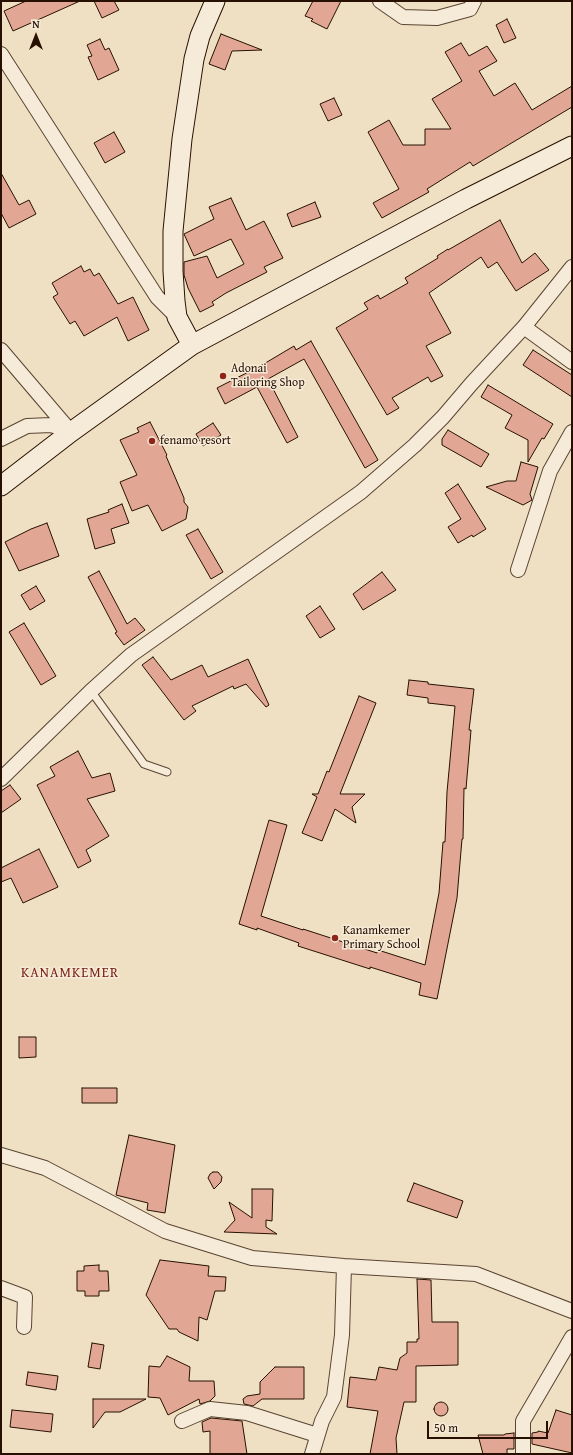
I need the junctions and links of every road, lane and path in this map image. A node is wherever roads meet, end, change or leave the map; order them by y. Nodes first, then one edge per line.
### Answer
1 (215, 1) edge
2 (380, 1) edge
3 (474, 1) edge
4 (1, 54) edge
5 (572, 146) edge
6 (572, 267) edge
7 (178, 316) junction
8 (524, 327) junction
9 (192, 345) junction
10 (1, 350) edge
11 (572, 362) edge
12 (71, 432) junction
13 (572, 432) edge
14 (1, 439) edge
15 (1, 486) edge
16 (518, 570) dead end
17 (91, 691) junction
18 (168, 772) dead end
19 (1, 779) edge
20 (1, 1155) edge
21 (344, 1266) junction
22 (1, 1288) edge
23 (572, 1311) edge
24 (24, 1327) dead end
25 (572, 1337) edge
26 (182, 1421) dead end
27 (317, 1435) junction
28 (312, 1454) edge
29 (523, 1454) edge

1 - 7 street
2 - 3 street
4 - 7 street
5 - 9 street
6 - 8 street
7 - 9 street
8 - 11 street
8 - 17 street
9 - 12 street
10 - 12 street
12 - 14 street
12 - 15 street
13 - 16 street
17 - 18 lane
17 - 19 street
20 - 21 street
21 - 23 street
21 - 27 street
22 - 24 street
25 - 29 street
26 - 27 street
27 - 28 street

